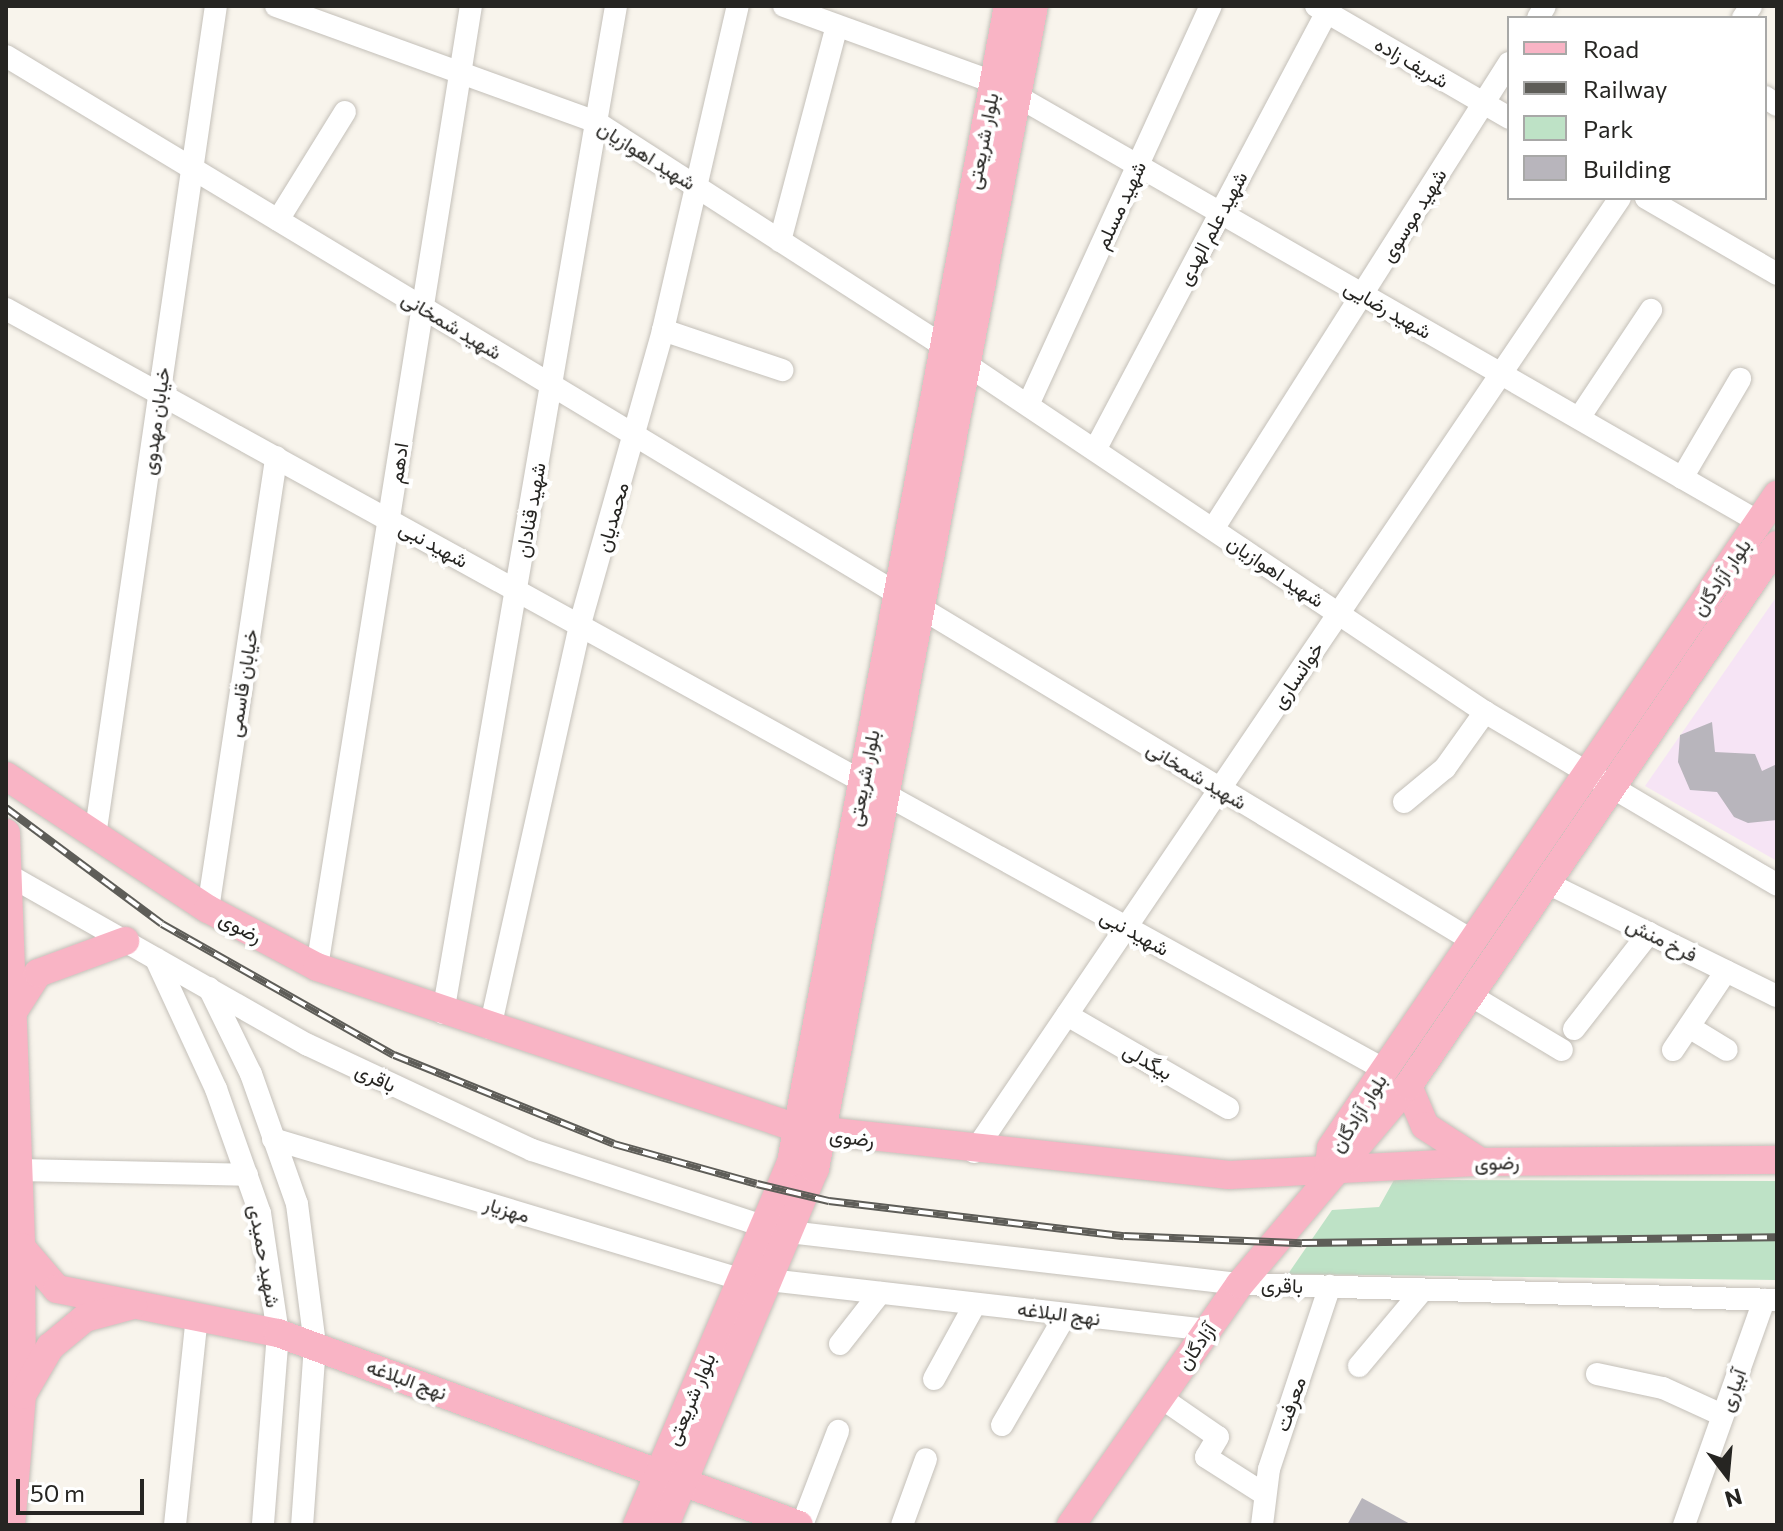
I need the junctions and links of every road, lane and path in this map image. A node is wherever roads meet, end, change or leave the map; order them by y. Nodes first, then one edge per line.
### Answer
1 (216, 6) edge
2 (276, 6) edge
3 (471, 6) edge
4 (616, 6) edge
5 (738, 6) edge
6 (784, 6) edge
7 (1008, 6) edge
8 (1034, 6) edge
9 (1211, 6) edge
10 (1324, 8) edge
11 (837, 26) junction
12 (6, 56) edge
13 (1507, 66) edge
14 (460, 73) junction
15 (1005, 89) junction
16 (1483, 103) junction
17 (345, 112) dead end
18 (1507, 117) edge
19 (596, 122) junction
20 (1138, 165) junction
21 (192, 168) junction
22 (698, 187) junction
23 (1619, 200) edge
24 (1649, 200) edge
25 (1220, 213) junction
26 (278, 220) junction
27 (780, 241) junction
28 (1777, 274) edge
29 (1362, 294) junction
30 (423, 308) junction
31 (6, 309) edge
32 (1651, 310) dead end
33 (663, 330) junction
34 (944, 346) junction
35 (966, 364) junction
36 (782, 370) dead end
37 (1501, 374) junction
38 (1740, 379) dead end
39 (551, 385) junction
40 (158, 393) junction
41 (1028, 405) junction
42 (1579, 418) junction
43 (635, 438) junction
44 (1095, 450) junction
45 (276, 457) junction
46 (1682, 478) junction
47 (1777, 495) edge
48 (389, 519) junction
49 (1759, 522) junction
50 (1213, 529) junction
51 (1777, 545) edge
52 (516, 589) junction
53 (909, 601) junction
54 (1339, 613) junction
55 (580, 624) junction
56 (1485, 712) junction
57 (6, 776) edge
58 (1599, 780) junction
59 (874, 786) junction
60 (1220, 789) junction
61 (1404, 802) dead end
62 (6, 833) edge
63 (95, 836) junction
64 (12, 877) junction
65 (1547, 883) junction
66 (1777, 885) edge
67 (208, 909) junction
68 (1127, 927) junction
69 (1649, 933) junction
70 (125, 941) junction
71 (1473, 941) junction
72 (156, 959) junction
73 (317, 967) junction
74 (1726, 971) junction
75 (209, 988) junction
76 (1470, 995) junction
77 (1777, 996) edge
78 (13, 1012) junction
79 (443, 1013) junction
80 (1067, 1015) junction
81 (1689, 1027) junction
82 (490, 1028) junction
83 (1574, 1029) dead end
84 (1562, 1050) dead end
85 (1673, 1050) dead end
86 (1727, 1050) dead end
87 (1396, 1078) junction
88 (14, 1100) junction
89 (1228, 1108) dead end
90 (6, 1129) edge
91 (810, 1131) junction
92 (273, 1139) junction
93 (974, 1152) junction
94 (1777, 1160) edge
95 (1480, 1162) junction
96 (17, 1170) junction
97 (1328, 1173) junction
98 (247, 1175) junction
99 (776, 1229) junction
100 (13, 1233) edge
101 (755, 1279) junction
102 (1240, 1284) junction
103 (13, 1285) edge
104 (1330, 1286) junction
105 (1421, 1292) junction
106 (880, 1293) junction
107 (1770, 1300) edge
108 (139, 1303) junction
109 (975, 1304) junction
110 (1066, 1314) junction
111 (197, 1316) junction
112 (1207, 1330) junction
113 (278, 1333) junction
114 (840, 1344) dead end
115 (315, 1345) junction
116 (1359, 1366) dead end
117 (1597, 1374) dead end
118 (934, 1379) dead end
119 (22, 1395) junction
120 (1160, 1397) junction
121 (1722, 1415) junction
122 (1002, 1425) dead end
123 (838, 1431) dead end
124 (6, 1437) edge
125 (926, 1459) dead end
126 (672, 1476) junction
127 (1264, 1494) junction
128 (11, 1525) edge
129 (175, 1525) edge
130 (263, 1525) edge
131 (302, 1525) edge
132 (637, 1525) edge
133 (665, 1525) edge
134 (800, 1525) edge
135 (902, 1525) edge
136 (1071, 1525) edge
137 (1262, 1525) edge
138 (1684, 1525) edge

1 - 21 street, خیابان مهدوی
2 - 14 street, شهید اهوازیان
3 - 14 street, ادهم
4 - 19 street, شهید قنادان
5 - 22 street, محمدیان
6 - 11 street, شهید رضایی
7 - 15 main road, بلوار شریعتی
8 - 15 main road, بلوار شریعتی
9 - 20 street, شهید مسلم
10 - 16 street, شریف زاده
10 - 25 street, شهید علم الهدی
11 - 15 street, شهید رضایی
11 - 27 street
12 - 21 street, شهید شمخانی
13 - 16 street, شهید موسوی
14 - 19 street, شهید اهوازیان
14 - 30 street, ادهم
15 - 20 street, شهید رضایی
15 - 34 main road, بلوار شریعتی
15 - 35 main road, بلوار شریعتی
16 - 18 street, شریف زاده
16 - 29 street, شهید موسوی
17 - 26 street
19 - 22 street, شهید اهوازیان
19 - 39 street, شهید قنادان
20 - 25 street, شهید رضایی
20 - 41 street, شهید مسلم
21 - 26 street, شهید شمخانی
21 - 40 street, خیابان مهدوی
22 - 27 street, شهید اهوازیان
22 - 33 street, محمدیان
23 - 37 street, خوانساری
24 - 28 street
25 - 29 street, شهید رضایی
25 - 44 street, شهید علم الهدی
26 - 30 street, شهید شمخانی
27 - 34 street, شهید اهوازیان
29 - 37 street, شهید رضایی
29 - 50 street, شهید موسوی
30 - 39 street, شهید شمخانی
30 - 48 street, ادهم
31 - 40 street, شهید نبی
32 - 42 street
33 - 36 street
33 - 43 street, محمدیان
34 - 53 main road, بلوار شریعتی
35 - 41 street, شهید اهوازیان
35 - 53 main road, بلوار شریعتی
37 - 42 street, شهید رضایی
37 - 54 street, خوانساری
38 - 46 street
39 - 43 street, شهید شمخانی
39 - 52 street, شهید قنادان
40 - 45 street, شهید نبی
40 - 63 street, خیابان مهدوی
41 - 44 street, شهید اهوازیان
42 - 46 street, شهید رضایی
43 - 53 street, شهید شمخانی
43 - 55 street, محمدیان
44 - 50 street, شهید اهوازیان
45 - 48 street, شهید نبی
45 - 67 street, خیابان قاسمی
46 - 49 street, شهید رضایی
47 - 49 main road, بلوار آزادگان
48 - 52 street, شهید نبی
48 - 73 street, ادهم
49 - 58 main road, بلوار آزادگان
50 - 54 street, شهید اهوازیان
51 - 58 main road, بلوار آزادگان
52 - 55 street, شهید نبی
52 - 79 street, شهید قنادان
53 - 59 main road, بلوار شریعتی
53 - 60 street, شهید شمخانی
54 - 56 street, شهید اهوازیان
54 - 60 street, خوانساری
55 - 59 street, شهید نبی
55 - 82 street, محمدیان
56 - 58 street, شهید اهوازیان
56 - 61 street
57 - 63 main road, رضوی
58 - 65 main road, بلوار آزادگان
58 - 66 street, شهید اهوازیان
58 - 71 main road, بلوار آزادگان
59 - 68 street, شهید نبی
59 - 91 main road, بلوار شریعتی
60 - 68 street, خوانساری
60 - 71 street, شهید شمخانی
62 - 64 main road
63 - 67 main road, رضوی
64 - 70 street, باقری
64 - 78 main road
65 - 69 street, فرخ منش
65 - 76 main road, بلوار آزادگان
67 - 73 main road, رضوی
68 - 80 street, خوانساری
68 - 87 street, شهید نبی
69 - 74 street, فرخ منش
69 - 83 street
70 - 72 street, باقری
70 - 78 main road
71 - 87 main road, بلوار آزادگان
72 - 75 street, باقری
72 - 98 street, شهید حمیدی
73 - 79 main road, رضوی
74 - 77 street, فرخ منش
74 - 81 street
75 - 92 street, شهید حمیدی
75 - 99 street, باقری
76 - 84 street
76 - 87 main road, بلوار آزادگان
78 - 88 main road
79 - 82 main road, رضوی
80 - 89 street, بیگدلی
80 - 93 street, خوانساری
81 - 85 street
81 - 86 street
82 - 91 main road, رضوی
87 - 95 main road
87 - 97 main road, بلوار آزادگان
88 - 90 main road
88 - 96 main road
91 - 93 main road, رضوی
91 - 99 main road, بلوار شریعتی
92 - 101 street, مهزیار
92 - 115 street, شهید حمیدی
93 - 97 main road, رضوی
94 - 95 main road, رضوی
95 - 97 main road, رضوی
96 - 98 street
96 - 100 main road
97 - 102 main road, آزادگان
98 - 113 street, شهید حمیدی
99 - 101 main road, بلوار شریعتی
99 - 102 street, باقری
100 - 103 main road
100 - 108 main road, نهج البلاغه
101 - 106 street, نهج البلاغه
101 - 126 main road, بلوار شریعتی
102 - 104 street, باقری
102 - 112 main road, آزادگان
103 - 119 main road
104 - 105 street, باقری
104 - 127 street, معرفت
105 - 107 street, باقری
105 - 116 street
106 - 109 street, نهج البلاغه
106 - 114 street
107 - 121 street, آبیاری
108 - 111 main road, نهج البلاغه
108 - 119 main road
109 - 110 street, نهج البلاغه
109 - 118 street
110 - 112 street, نهج البلاغه
110 - 122 street
111 - 113 main road, نهج البلاغه
111 - 129 street
112 - 120 main road, آزادگان
113 - 115 main road, نهج البلاغه
113 - 130 street, شهید حمیدی
115 - 126 main road, نهج البلاغه
115 - 131 street, شهید حمیدی
117 - 121 street
119 - 124 main road
119 - 128 main road
120 - 127 street
120 - 136 main road, آزادگان
121 - 138 street, آبیاری
123 - 134 street
125 - 135 street
126 - 132 main road, بلوار شریعتی
126 - 133 main road, بلوار شریعتی
126 - 134 main road, نهج البلاغه
127 - 137 street, معرفت

